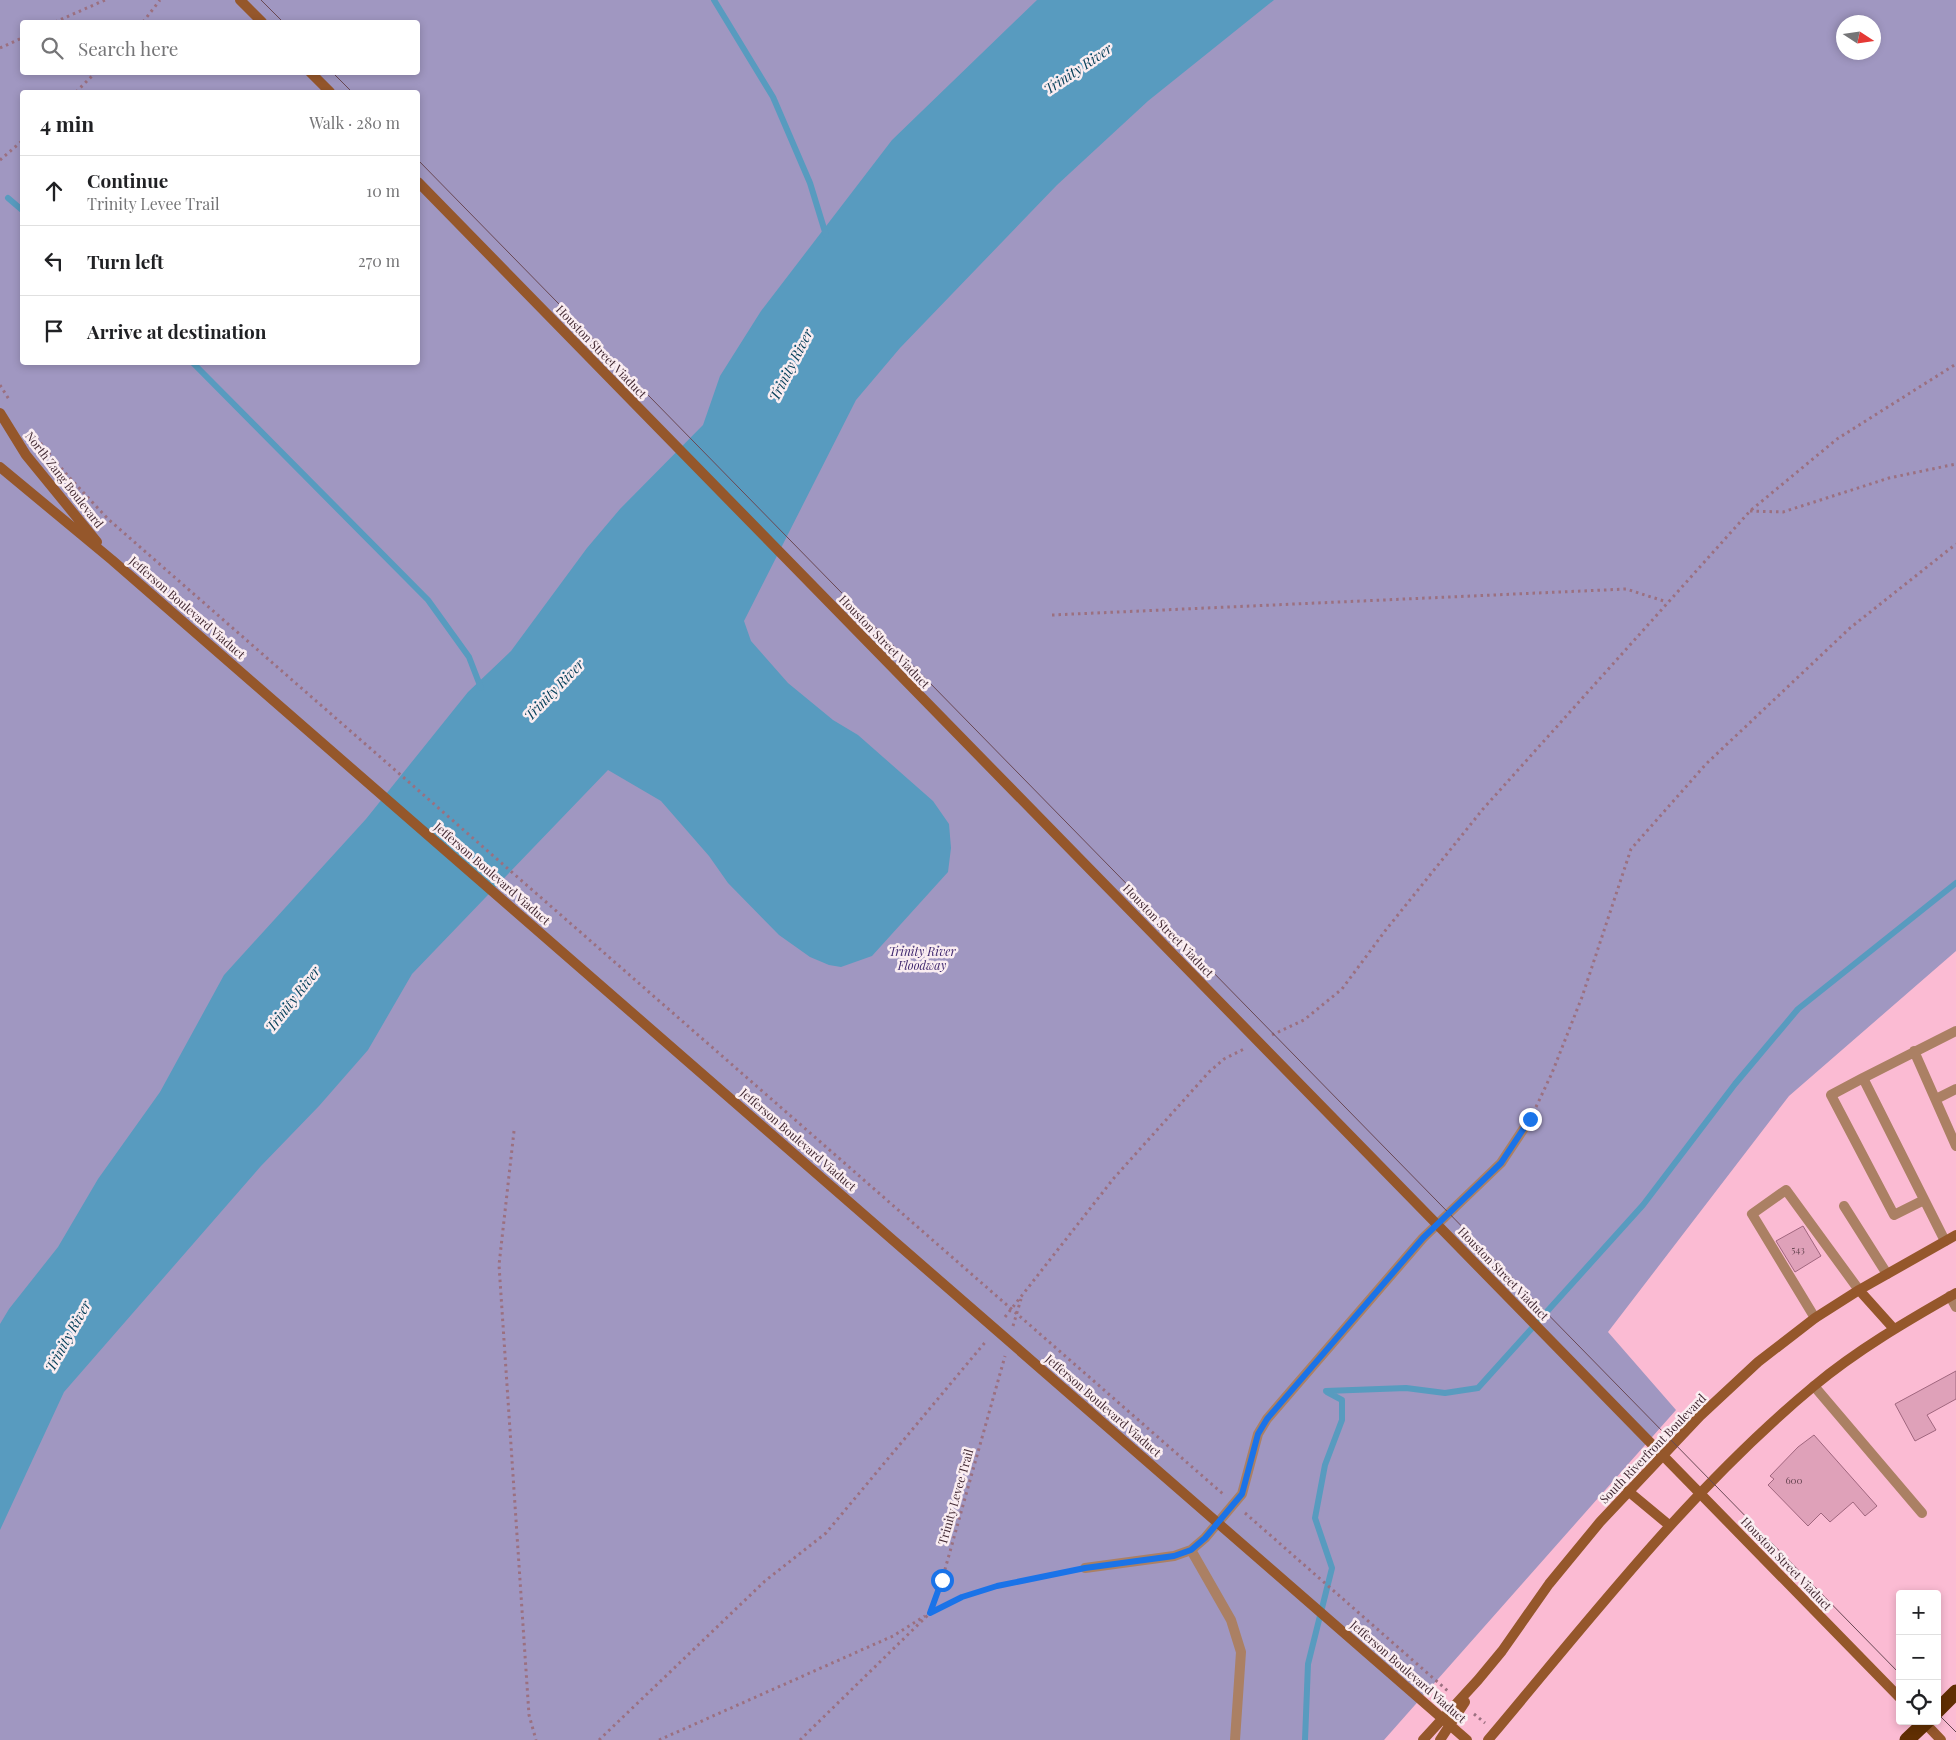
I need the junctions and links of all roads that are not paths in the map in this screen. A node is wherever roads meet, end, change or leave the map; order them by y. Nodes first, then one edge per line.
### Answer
1 (240, 0) edge
2 (260, 20) edge
3 (313, 75) edge
4 (328, 90) edge
5 (420, 184) edge
6 (0, 413) edge
7 (0, 467) edge
8 (112, 560) junction
9 (1956, 1030) edge
10 (1914, 1051) junction
11 (1863, 1078) junction
12 (1956, 1089) edge
13 (1936, 1099) junction
14 (1530, 1119) road end
15 (1956, 1146) edge
16 (1924, 1200) junction
17 (1844, 1206) dead end
18 (1956, 1235) edge
19 (1945, 1241) junction
20 (1887, 1274) junction
21 (1859, 1290) junction
22 (1953, 1295) edge
23 (1956, 1308) edge
24 (1815, 1318) junction
25 (1894, 1329) junction
26 (1814, 1386) junction
27 (1628, 1491) junction
28 (1922, 1513) dead end
29 (1669, 1525) junction
30 (1191, 1550) junction
31 (1085, 1568) road end
32 (1478, 1680) junction
33 (1956, 1692) edge
34 (1896, 1694) edge
35 (1941, 1707) edge
36 (1923, 1725) edge
37 (1927, 1725) edge
38 (1235, 1740) edge
39 (1422, 1740) edge
40 (1440, 1740) edge
41 (1467, 1740) edge
42 (1488, 1740) edge
43 (1908, 1740) edge
44 (1941, 1740) edge

1 - 2 main road
3 - 4 main road
5 - 34 main road, Houston Street Viaduct
6 - 8 main road, North Zang Boulevard
7 - 8 main road
8 - 41 main road, Jefferson Boulevard Viaduct
9 - 10 lane
10 - 11 lane
10 - 13 lane
11 - 16 lane
11 - 16 lane
12 - 13 lane
13 - 15 lane
14 - 30 lane
16 - 19 lane
17 - 20 lane
18 - 19 main road, South Riverfront Boulevard
19 - 20 main road, South Riverfront Boulevard
20 - 21 main road, South Riverfront Boulevard
21 - 24 main road, South Riverfront Boulevard
21 - 24 lane
21 - 25 main road
22 - 23 lane
22 - 25 main road
24 - 27 main road, South Riverfront Boulevard
25 - 26 main road
26 - 28 lane
26 - 29 main road
27 - 29 main road
27 - 32 main road, South Riverfront Boulevard
29 - 42 main road
30 - 31 lane
30 - 38 lane
32 - 39 main road, South Riverfront Boulevard
32 - 40 main road
33 - 35 highway
36 - 43 highway
37 - 44 main road

